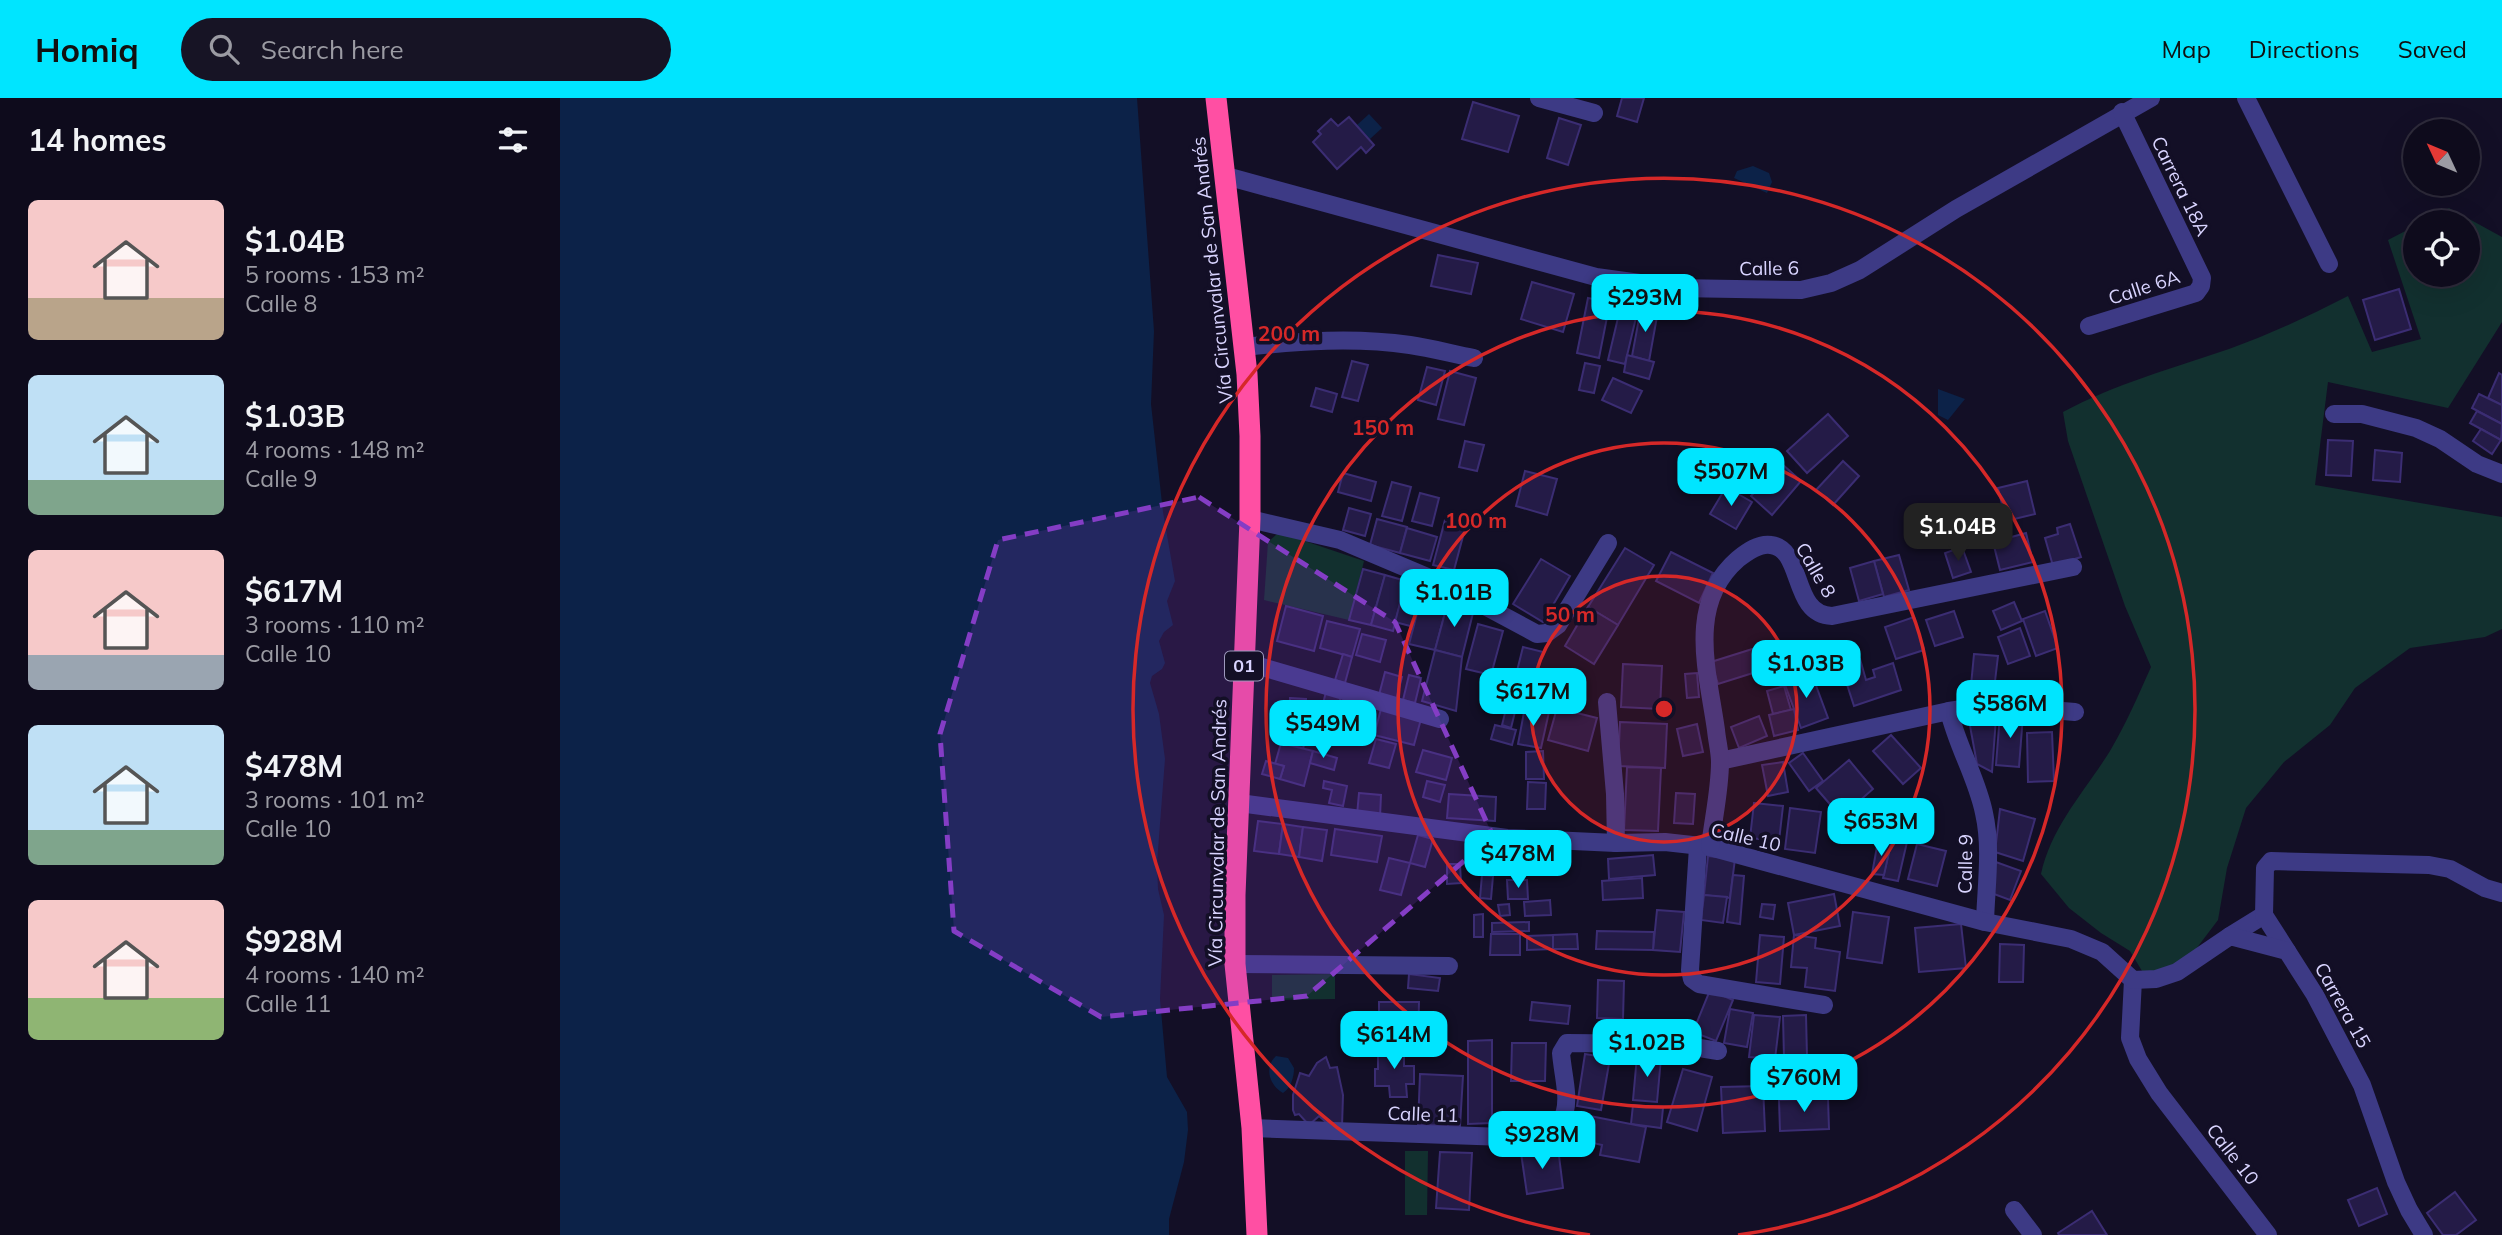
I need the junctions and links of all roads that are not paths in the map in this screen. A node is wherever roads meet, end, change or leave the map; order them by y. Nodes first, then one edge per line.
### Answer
1 (1216, 98) edge
2 (1539, 98) edge
3 (2151, 98) edge
4 (2246, 98) edge
5 (2122, 112) junction
6 (1594, 113) dead end
7 (1226, 176) junction
8 (2329, 264) dead end
9 (2202, 278) joint
10 (2089, 326) dead end
11 (1244, 347) junction
12 (1474, 358) dead end
13 (2333, 414) dead end
14 (2502, 474) edge
15 (1250, 519) junction
16 (1608, 543) dead end
17 (2073, 567) dead end
18 (1245, 662) junction
19 (1607, 702) dead end
20 (1949, 710) junction
21 (2075, 712) dead end
22 (1440, 719) dead end
23 (1720, 761) junction
24 (1239, 803) junction
25 (1616, 843) junction
26 (1704, 847) junction
27 (2502, 893) edge
28 (2264, 915) junction
29 (1985, 922) junction
30 (2230, 936) junction
31 (2287, 951) junction
32 (1236, 964) junction
33 (1449, 966) dead end
34 (2133, 980) junction
35 (1824, 1005) dead end
36 (1718, 1051) dead end
37 (1252, 1128) junction
38 (2014, 1210) dead end
39 (1257, 1235) edge
40 (2033, 1235) edge
41 (2269, 1235) edge
42 (2424, 1235) edge

1 - 7 highway, Vía Circunvalar de San Andrés / 01
2 - 6 street
3 - 5 street, Calle 6
4 - 8 street
5 - 7 street, Calle 6
5 - 9 street, Carrera 18A
7 - 11 highway, Vía Circunvalar de San Andrés / 01
9 - 10 street, Calle 6A
11 - 12 street
11 - 15 highway, Vía Circunvalar de San Andrés / 01
13 - 14 street
15 - 16 street
15 - 18 highway, Vía Circunvalar de San Andrés / 01
17 - 23 street, Calle 8
18 - 22 street
18 - 24 highway, Vía Circunvalar de San Andrés / 01
19 - 25 street
20 - 21 street
20 - 23 street
20 - 29 street, Calle 9
23 - 26 street, Calle 8
24 - 25 street, Calle 10
24 - 32 highway, Vía Circunvalar de San Andrés / 01
25 - 26 street, Calle 10
26 - 29 street, Calle 10
26 - 35 street, Calle 8
27 - 28 street
28 - 30 street
28 - 31 street, Carrera 15
29 - 34 street, Calle 10
30 - 31 street
30 - 34 street
31 - 42 street, Carrera 15
32 - 33 street
32 - 37 highway, Vía Circunvalar de San Andrés / 01
34 - 41 street, Calle 10
36 - 37 street, Calle 11
37 - 39 highway, Vía Circunvalar de San Andrés / 01
38 - 40 street

